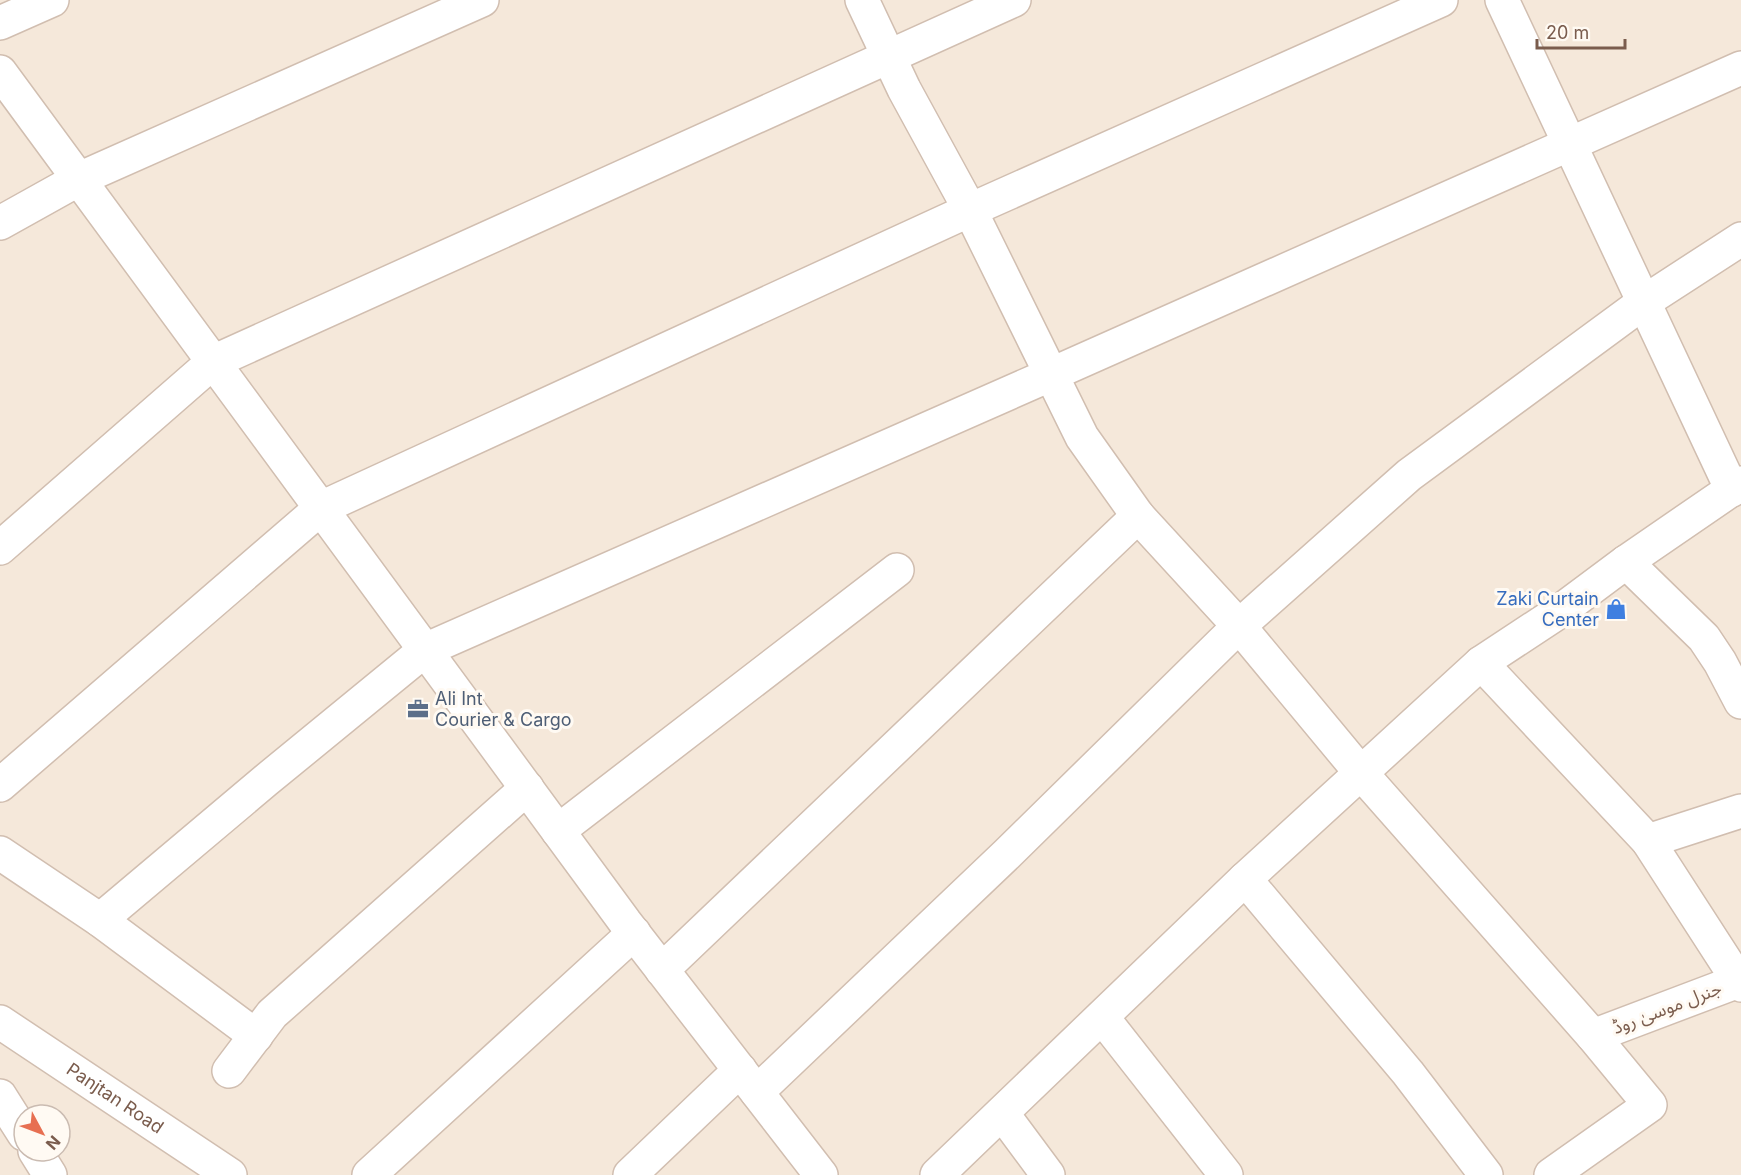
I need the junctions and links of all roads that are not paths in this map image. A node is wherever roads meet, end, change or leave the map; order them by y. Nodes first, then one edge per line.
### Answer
1 (52, 0) edge
2 (482, 0) edge
3 (862, 0) edge
4 (1014, 0) edge
5 (1441, 0) edge
6 (1502, 0) edge
7 (0, 23) edge
8 (888, 56) junction
9 (1741, 68) edge
10 (0, 72) edge
11 (1570, 145) junction
12 (79, 179) junction
13 (970, 210) junction
14 (0, 223) edge
15 (1741, 239) edge
16 (1644, 302) junction
17 (213, 362) junction
18 (1052, 374) junction
19 (1736, 487) edge
20 (321, 508) junction
21 (1138, 516) junction
22 (0, 548) edge
23 (1626, 562) junction
24 (897, 570) dead end
25 (1239, 626) junction
26 (425, 650) junction
27 (1731, 659) edge
28 (1481, 663) junction
29 (1741, 702) edge
30 (1361, 773) junction
31 (0, 785) edge
32 (527, 788) junction
33 (1741, 811) edge
34 (558, 831) junction
35 (1648, 841) junction
36 (0, 853) edge
37 (1245, 879) junction
38 (100, 920) junction
39 (634, 933) junction
40 (662, 970) junction
41 (1741, 982) edge
42 (1102, 1017) junction
43 (0, 1022) edge
44 (256, 1036) junction
45 (1593, 1036) junction
46 (229, 1071) dead end
47 (749, 1081) junction
48 (0, 1096) edge
49 (1002, 1113) junction
50 (12, 1115) edge
51 (206, 1170) edge
52 (369, 1175) edge
53 (630, 1175) edge
54 (821, 1175) edge
55 (937, 1175) edge
56 (1047, 1175) edge
57 (1226, 1175) edge
58 (1486, 1175) edge
59 (1551, 1175) edge

1 - 7 street
2 - 12 street
3 - 8 street
4 - 8 street
5 - 13 street
6 - 11 street
8 - 13 street
8 - 17 street
9 - 11 street
10 - 12 street
11 - 16 street
11 - 18 street
12 - 14 street
12 - 17 street
13 - 18 street
13 - 20 street
15 - 16 street
16 - 19 street
16 - 25 street
17 - 20 street
17 - 22 street
18 - 21 street
18 - 26 street
19 - 23 street
20 - 26 street
20 - 31 street
21 - 25 street
21 - 40 street
23 - 27 street
23 - 28 street
24 - 34 street
25 - 30 street
25 - 47 street
26 - 32 street
26 - 38 street
27 - 29 street
28 - 30 street
28 - 35 street
30 - 37 street
30 - 45 street
32 - 34 street
32 - 44 street
33 - 35 street
34 - 39 street
35 - 41 street
36 - 38 street
37 - 42 street
37 - 58 street
38 - 44 street
39 - 40 street
39 - 52 street
40 - 47 street
41 - 45 street, جنرل موسیٰ روڈ
42 - 49 street
42 - 57 street
43 - 51 street, Panjtan Road
44 - 46 street
45 - 59 street
47 - 53 street
47 - 54 street
48 - 50 street
49 - 55 street
49 - 56 street

